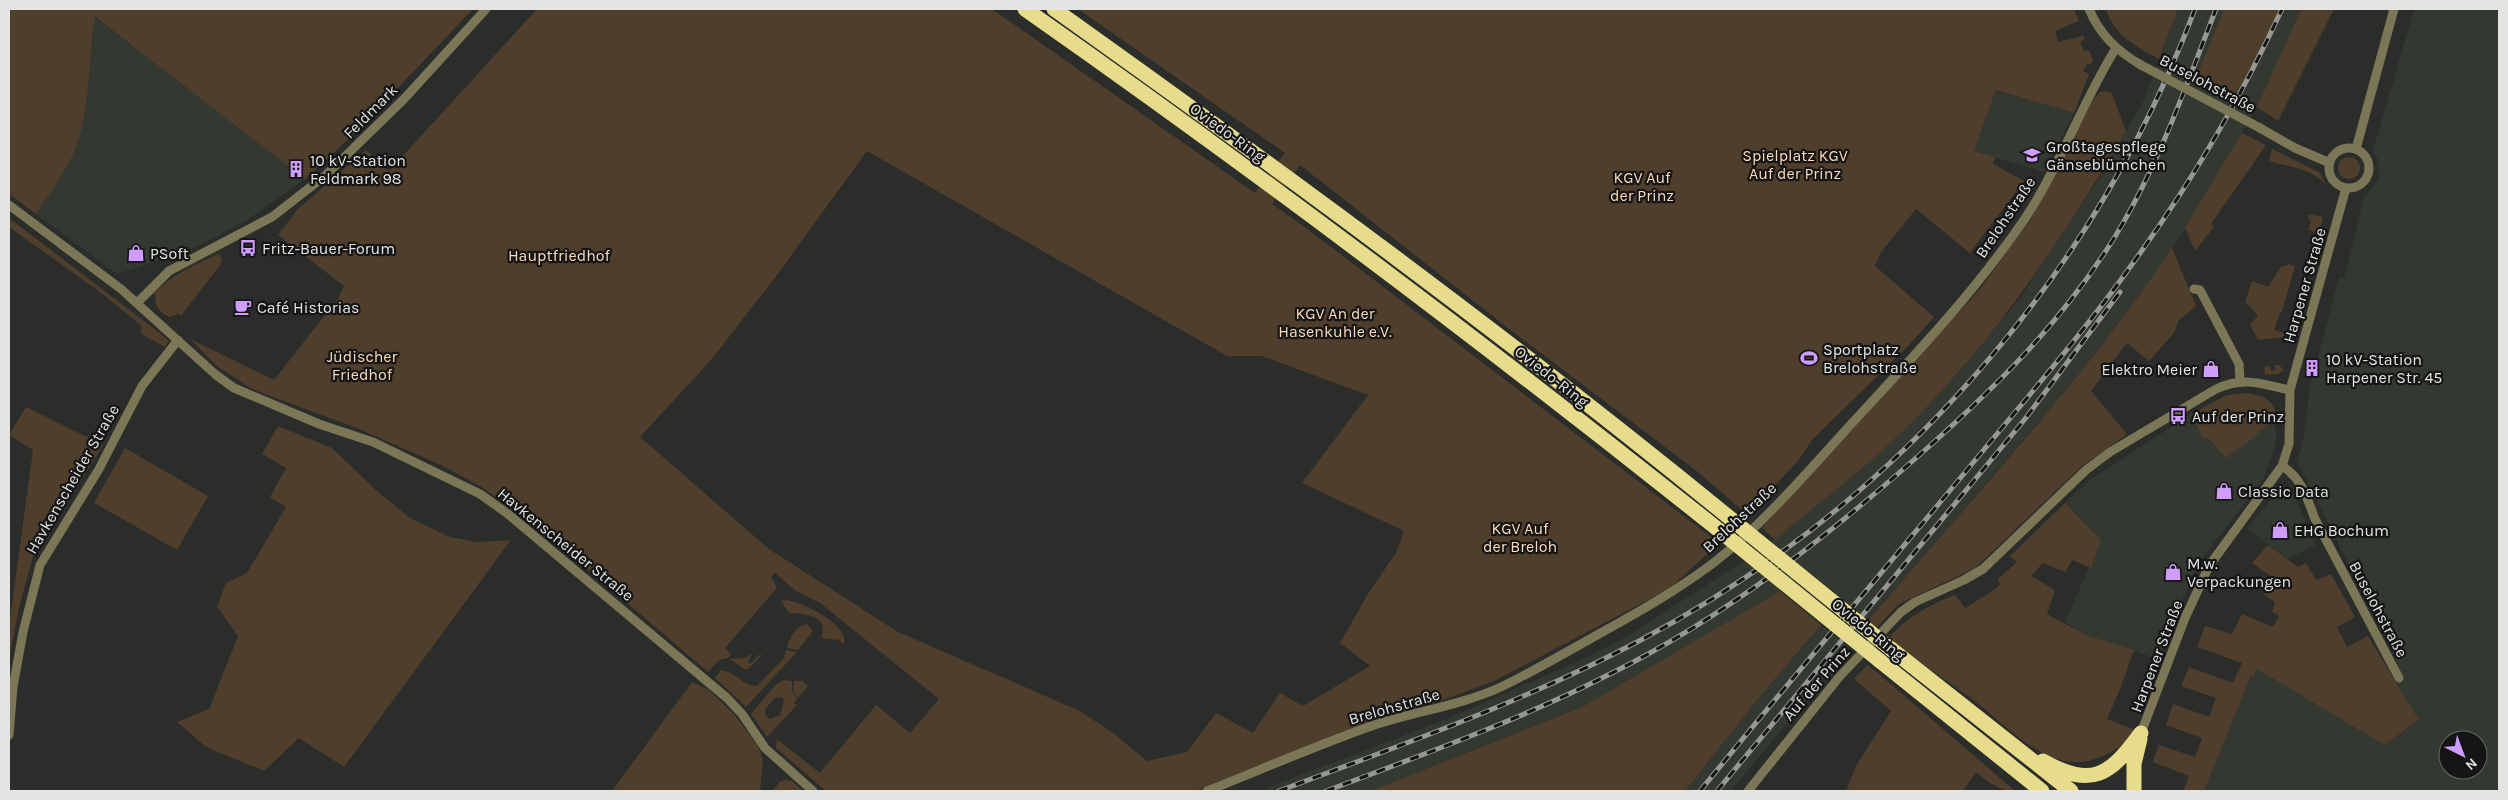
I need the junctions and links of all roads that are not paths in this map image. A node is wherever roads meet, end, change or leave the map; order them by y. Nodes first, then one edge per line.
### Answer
1 (486, 9) edge
2 (1025, 9) edge
3 (1054, 9) edge
4 (2089, 9) edge
5 (2394, 9) edge
6 (2116, 48) junction
7 (2356, 149) junction
8 (2330, 163) junction
9 (2346, 188) junction
10 (9, 205) edge
11 (2194, 289) dead end
12 (138, 303) junction
13 (178, 340) junction
14 (2240, 380) junction
15 (2290, 390) junction
16 (2282, 466) junction
17 (2399, 678) dead end
18 (2142, 733) junction
19 (9, 735) edge
20 (2000, 737) junction
21 (2066, 787) edge
22 (813, 791) edge
23 (1207, 791) edge
24 (1748, 791) edge
25 (2042, 791) edge
26 (2134, 791) edge

1 - 12 street, Feldmark
2 - 25 highway, Oviedo-Ring, bridge
3 - 20 highway, Oviedo-Ring, bridge
4 - 6 street, Buselohstraße
5 - 7 street
6 - 8 street, Buselohstraße, bridge
6 - 23 street, Brelohstraße
7 - 8 street
7 - 9 street
8 - 9 street
9 - 15 street, Harpener Straße
10 - 12 street, Havkenscheider Straße
11 - 14 street
12 - 13 street, Havkenscheider Straße
13 - 19 street, Havkenscheider Straße
13 - 22 street, Havkenscheider Straße
14 - 15 street
14 - 24 street, Auf der Prinz
15 - 16 street
16 - 17 street, Buselohstraße
16 - 18 street, Harpener Straße
18 - 20 highway
18 - 26 highway
20 - 21 highway, Oviedo-Ring

